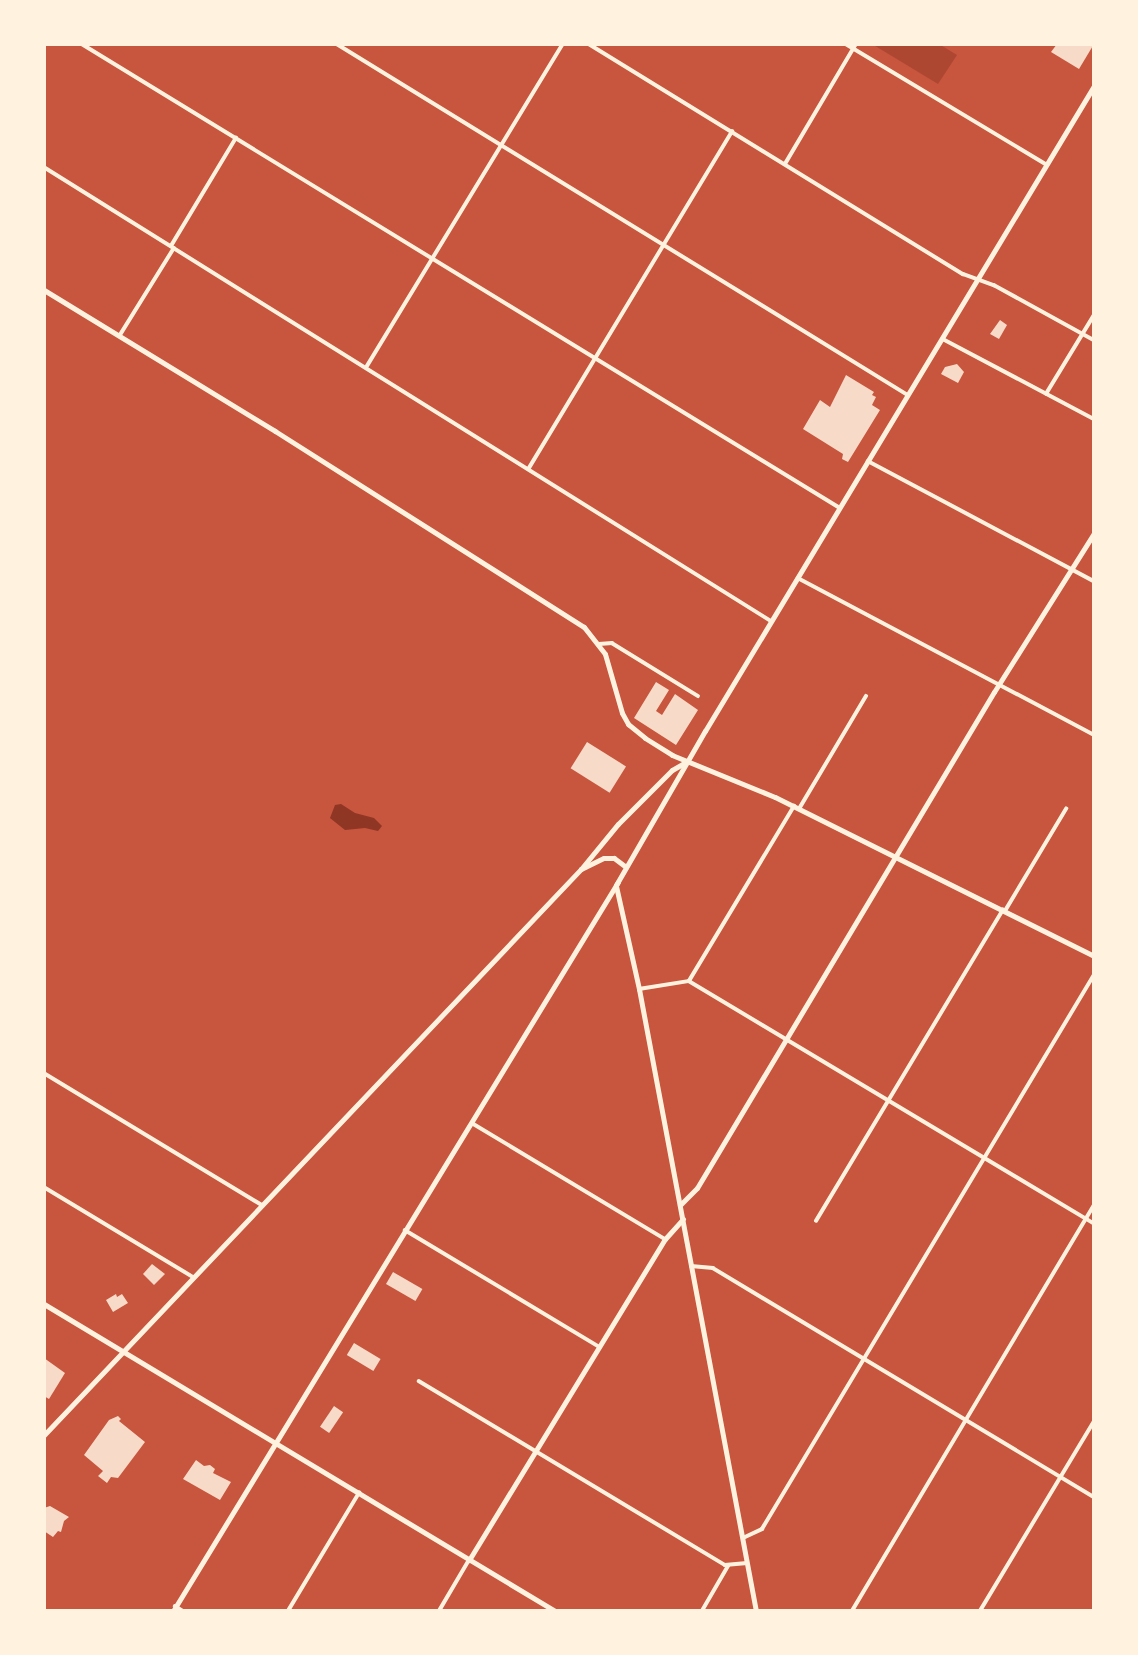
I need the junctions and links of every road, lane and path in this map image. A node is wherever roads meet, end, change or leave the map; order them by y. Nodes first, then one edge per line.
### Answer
1 (82, 44) edge
2 (337, 44) edge
3 (562, 44) edge
4 (589, 44) edge
5 (846, 44) edge
6 (855, 46) edge
7 (1094, 86) edge
8 (732, 132) junction
9 (236, 138) junction
10 (501, 145) junction
11 (785, 164) junction
12 (1048, 165) junction
13 (44, 167) edge
14 (664, 245) junction
15 (173, 247) junction
16 (433, 257) junction
17 (978, 279) junction
18 (44, 290) edge
19 (1094, 315) edge
20 (1083, 334) junction
21 (120, 336) junction
22 (943, 339) junction
23 (1094, 340) edge
24 (595, 357) junction
25 (367, 366) junction
26 (1046, 394) junction
27 (908, 395) junction
28 (1094, 419) edge
29 (869, 461) junction
30 (529, 468) junction
31 (840, 508) junction
32 (1094, 533) edge
33 (1072, 569) junction
34 (799, 578) junction
35 (1094, 581) edge
36 (773, 622) junction
37 (599, 643) junction
38 (999, 684) junction
39 (698, 696) dead end
40 (866, 696) dead end
41 (1094, 735) edge
42 (688, 760) junction
43 (797, 808) junction
44 (1066, 809) dead end
45 (895, 856) junction
46 (627, 866) junction
47 (581, 869) junction
48 (616, 885) junction
49 (1004, 911) junction
50 (1094, 956) edge
51 (1094, 975) edge
52 (689, 981) junction
53 (639, 989) junction
54 (786, 1040) junction
55 (44, 1073) edge
56 (889, 1101) junction
57 (471, 1122) junction
58 (985, 1158) junction
59 (44, 1187) edge
60 (262, 1205) junction
61 (680, 1205) junction
62 (1094, 1205) edge
63 (683, 1219) junction
64 (1086, 1219) junction
65 (816, 1221) dead end
66 (1094, 1223) edge
67 (405, 1230) junction
68 (665, 1239) junction
69 (691, 1266) junction
70 (193, 1277) junction
71 (44, 1304) edge
72 (599, 1347) junction
73 (124, 1351) junction
74 (864, 1360) junction
75 (419, 1381) dead end
76 (966, 1420) junction
77 (1094, 1420) edge
78 (44, 1435) edge
79 (275, 1443) junction
80 (536, 1451) junction
81 (1061, 1477) junction
82 (359, 1493) junction
83 (1094, 1497) edge
84 (743, 1538) junction
85 (469, 1560) junction
86 (747, 1563) junction
87 (728, 1566) junction
88 (174, 1609) edge
89 (183, 1611) edge
90 (288, 1611) edge
91 (439, 1611) edge
92 (555, 1611) edge
93 (702, 1611) edge
94 (756, 1611) edge
95 (852, 1611) edge
96 (980, 1611) edge

1 - 9 street
2 - 10 street
3 - 10 street
4 - 8 street
5 - 6 street
6 - 11 street
6 - 12 street
7 - 12 main road
8 - 11 street
8 - 14 street
9 - 15 street
9 - 16 street
10 - 14 street
10 - 16 street
11 - 17 street
12 - 17 main road
13 - 15 street
14 - 24 street
14 - 27 street
15 - 21 street
15 - 25 street
16 - 24 street
16 - 25 street
17 - 20 street
17 - 22 main road
18 - 21 main road
19 - 20 street
20 - 23 street
20 - 26 street
21 - 37 main road
22 - 26 street
22 - 27 main road
24 - 30 street
24 - 31 street
25 - 30 street
26 - 28 street
27 - 29 main road
29 - 31 main road
29 - 33 street
30 - 36 street
31 - 34 main road
32 - 33 main road
33 - 35 street
33 - 38 main road
34 - 36 main road
34 - 38 street
36 - 42 main road
37 - 39 street
37 - 42 main road
38 - 41 street
38 - 45 main road
40 - 43 street
42 - 43 main road
42 - 46 main road
42 - 47 main road
43 - 45 main road
43 - 52 street
44 - 49 street
45 - 49 main road
45 - 54 main road
46 - 47 main road
46 - 48 main road
47 - 60 main road
48 - 53 main road
48 - 57 main road
49 - 50 main road
49 - 56 street
51 - 58 street
52 - 53 street
52 - 54 street
53 - 61 main road
54 - 56 street
54 - 61 main road
55 - 60 street
56 - 58 street
56 - 65 street
57 - 67 main road
57 - 68 street
58 - 64 street
58 - 74 street
59 - 70 street
60 - 70 main road
61 - 63 main road
62 - 64 street
63 - 68 main road
63 - 69 main road
64 - 66 street
64 - 76 street
67 - 72 street
67 - 79 main road
68 - 72 main road
69 - 74 street
69 - 84 main road
70 - 73 main road
71 - 73 main road
72 - 80 main road
73 - 78 main road
73 - 79 main road
74 - 76 street
74 - 84 street
75 - 80 street
76 - 81 street
76 - 95 street
77 - 81 street
79 - 82 main road
79 - 88 main road
80 - 85 main road
80 - 87 street
81 - 83 street
81 - 96 street
82 - 85 main road
82 - 90 street
84 - 86 main road
85 - 91 street
85 - 92 main road
86 - 87 street
86 - 94 main road
87 - 93 street
88 - 89 street

